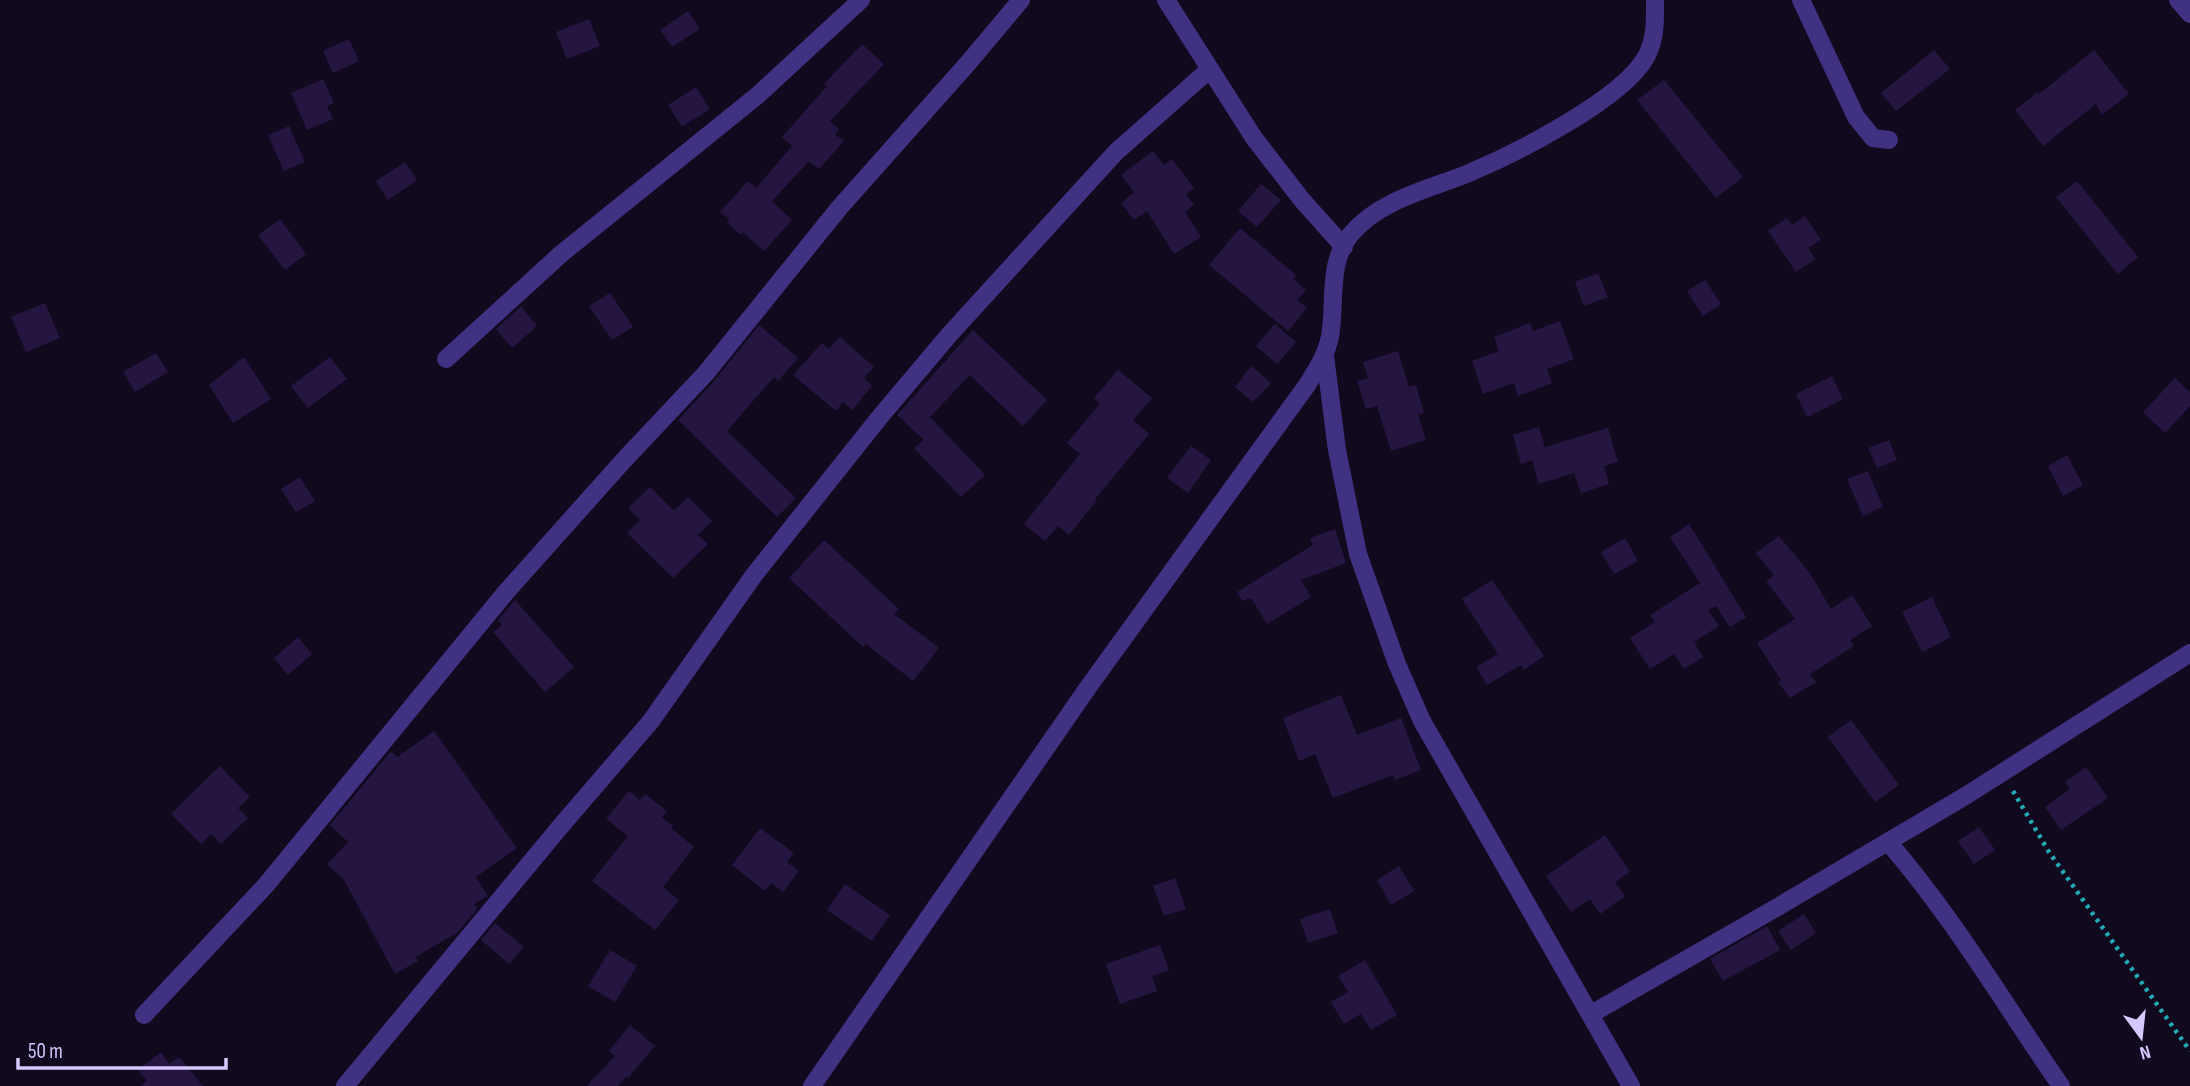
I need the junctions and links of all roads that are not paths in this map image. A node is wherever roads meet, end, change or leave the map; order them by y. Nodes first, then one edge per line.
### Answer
1 (861, 0) edge
2 (1021, 0) edge
3 (1166, 0) edge
4 (1655, 0) edge
5 (1801, 0) edge
6 (2178, 0) edge
7 (2190, 14) edge
8 (1210, 69) junction
9 (1889, 140) dead end
10 (1343, 247) junction
11 (1325, 356) junction
12 (446, 359) dead end
13 (2190, 653) edge
14 (1888, 842) junction
15 (1591, 1014) junction
16 (144, 1015) dead end
17 (345, 1086) edge
18 (812, 1086) edge
19 (1631, 1086) edge
20 (2061, 1086) edge

1 - 12 street
2 - 16 street
3 - 8 street
4 - 10 street
5 - 9 street
6 - 7 street
8 - 10 street
8 - 17 street
10 - 11 street
11 - 15 street
11 - 18 street
13 - 14 street
14 - 15 street
14 - 20 street
15 - 19 street

